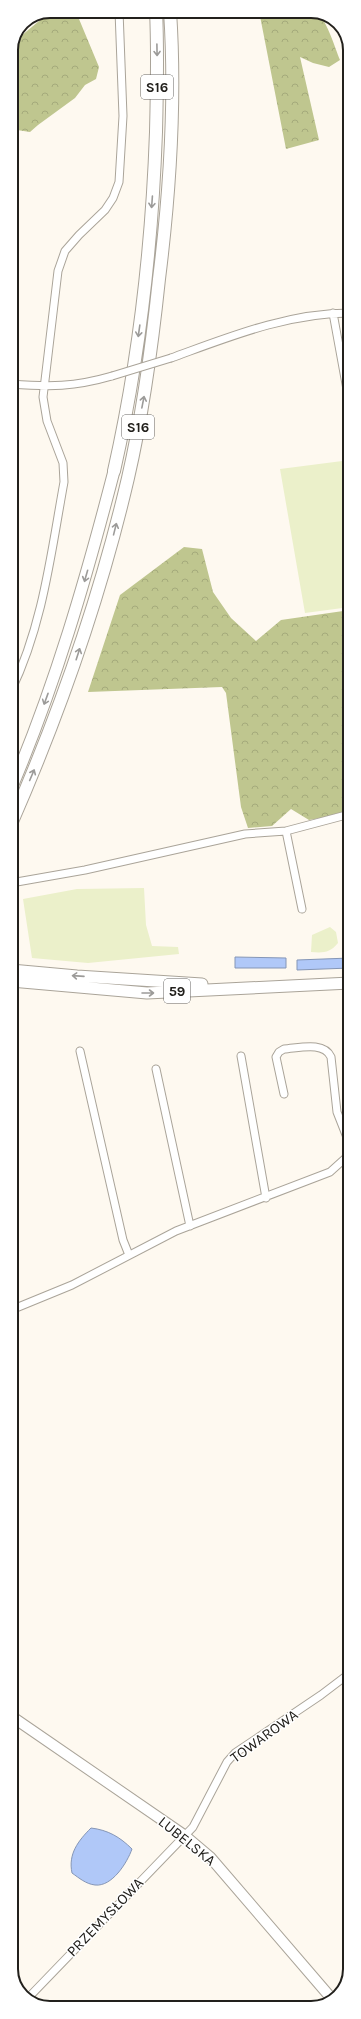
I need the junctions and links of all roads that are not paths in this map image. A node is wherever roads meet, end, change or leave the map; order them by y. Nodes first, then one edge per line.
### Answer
1 (119, 18) edge
2 (156, 18) edge
3 (170, 18) edge
4 (333, 313) junction
5 (343, 313) edge
6 (343, 368) edge
7 (18, 384) edge
8 (42, 386) junction
9 (114, 471) joint
10 (18, 675) edge
11 (18, 771) edge
12 (18, 808) edge
13 (343, 816) edge
14 (286, 832) junction
15 (18, 882) edge
16 (302, 909) dead end
17 (18, 971) edge
18 (18, 982) edge
19 (343, 983) edge
20 (244, 987) junction
21 (80, 1051) dead end
22 (241, 1056) dead end
23 (156, 1069) dead end
24 (284, 1094) dead end
25 (343, 1127) edge
26 (343, 1160) edge
27 (266, 1198) junction
28 (190, 1226) junction
29 (129, 1254) junction
30 (18, 1307) edge
31 (343, 1678) edge
32 (18, 1721) edge
33 (184, 1835) junction
34 (31, 1995) edge
35 (329, 1995) edge

1 - 8 street
2 -> 9 highway, S16
12 -> 3 highway, S16
4 - 5 street
4 - 6 street
4 - 8 street, bridge
7 - 8 street
8 - 10 street
9 -> 11 main road, S16
13 - 14 street
14 - 15 street
14 - 16 street
20 -> 17 main road, 59
18 -> 20 main road, 59
19 - 20 main road, 59
21 - 29 street
22 - 27 street
23 - 28 street
24 - 25 street
26 - 27 street
27 - 28 street
28 - 29 street
29 - 30 street
31 - 33 street, TOWAROWA
32 - 33 street, LUBELSKA
33 - 34 street, PRZEMYSŁOWA
33 - 35 street, LUBELSKA

